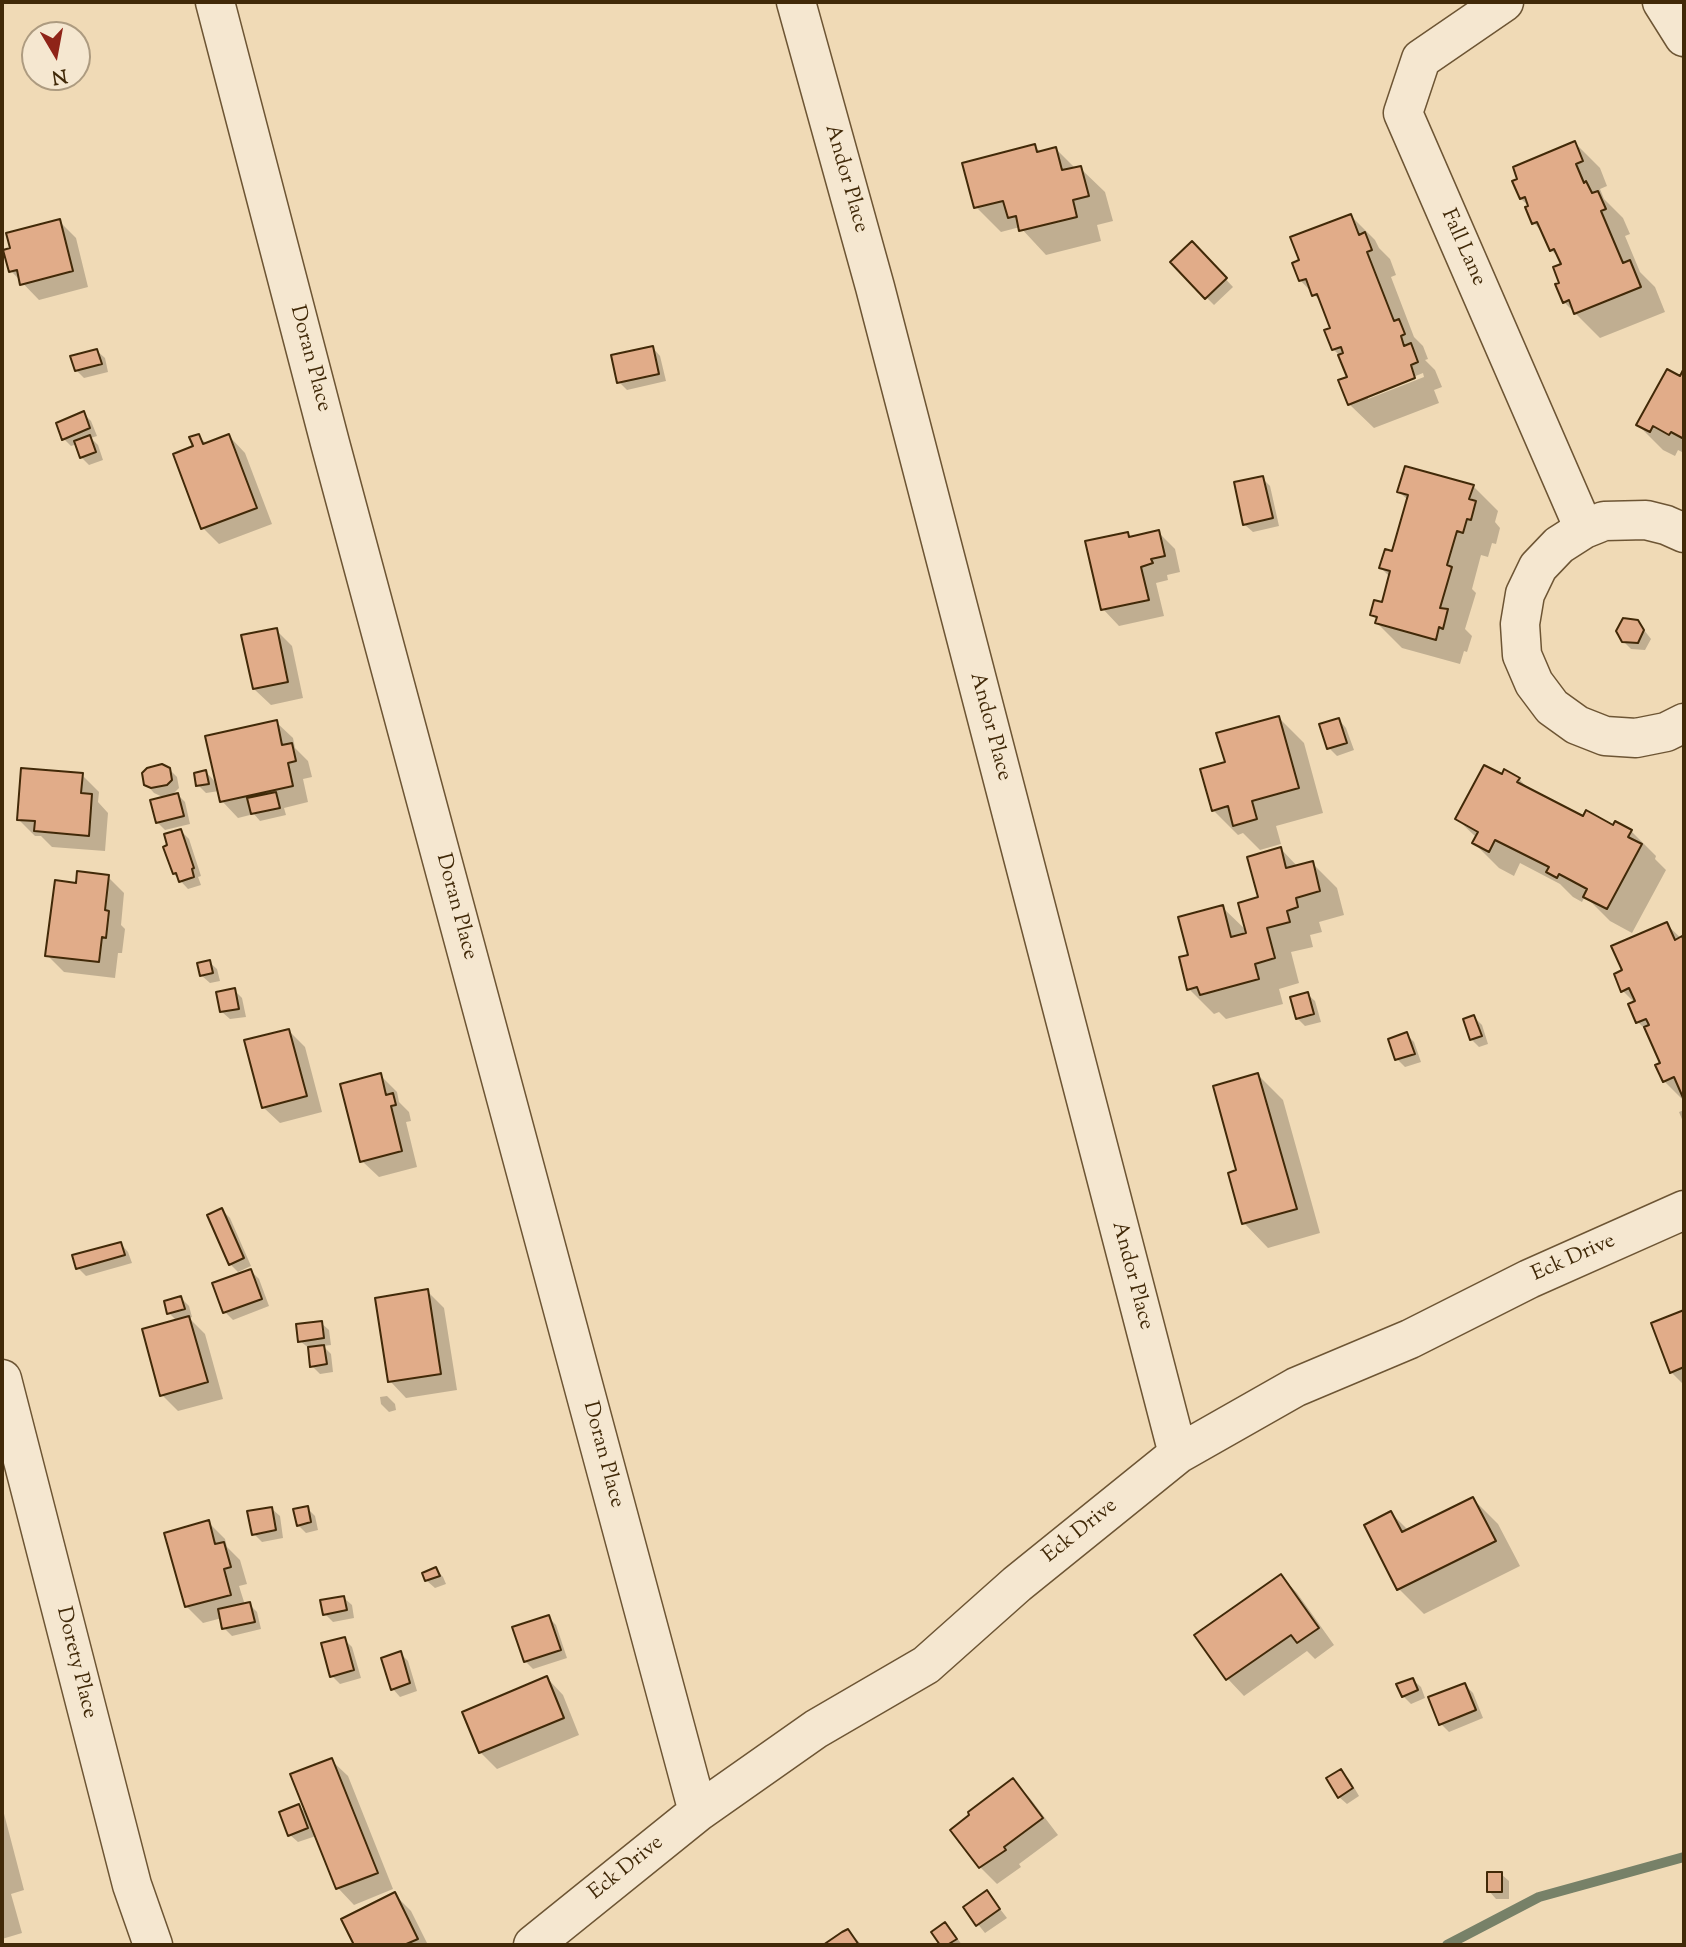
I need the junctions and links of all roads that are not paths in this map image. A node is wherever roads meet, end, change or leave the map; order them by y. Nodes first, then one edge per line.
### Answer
1 (215, 2) edge
2 (796, 2) edge
3 (1504, 2) edge
4 (1662, 2) edge
5 (1684, 37) edge
6 (1584, 529) junction
7 (1684, 533) edge
8 (1681, 734) edge
9 (1684, 1210) edge
10 (2, 1379) edge
11 (1178, 1454) junction
12 (698, 1812) junction
13 (153, 1945) edge
14 (533, 1945) edge

1 - 12 street, Doran Place
2 - 11 street, Andor Place
3 - 6 street, Fall Lane
4 - 5 street
6 - 7 street
6 - 8 street
9 - 11 street, Eck Drive
10 - 13 street, Dorety Place
11 - 12 street, Eck Drive
12 - 14 street, Eck Drive

